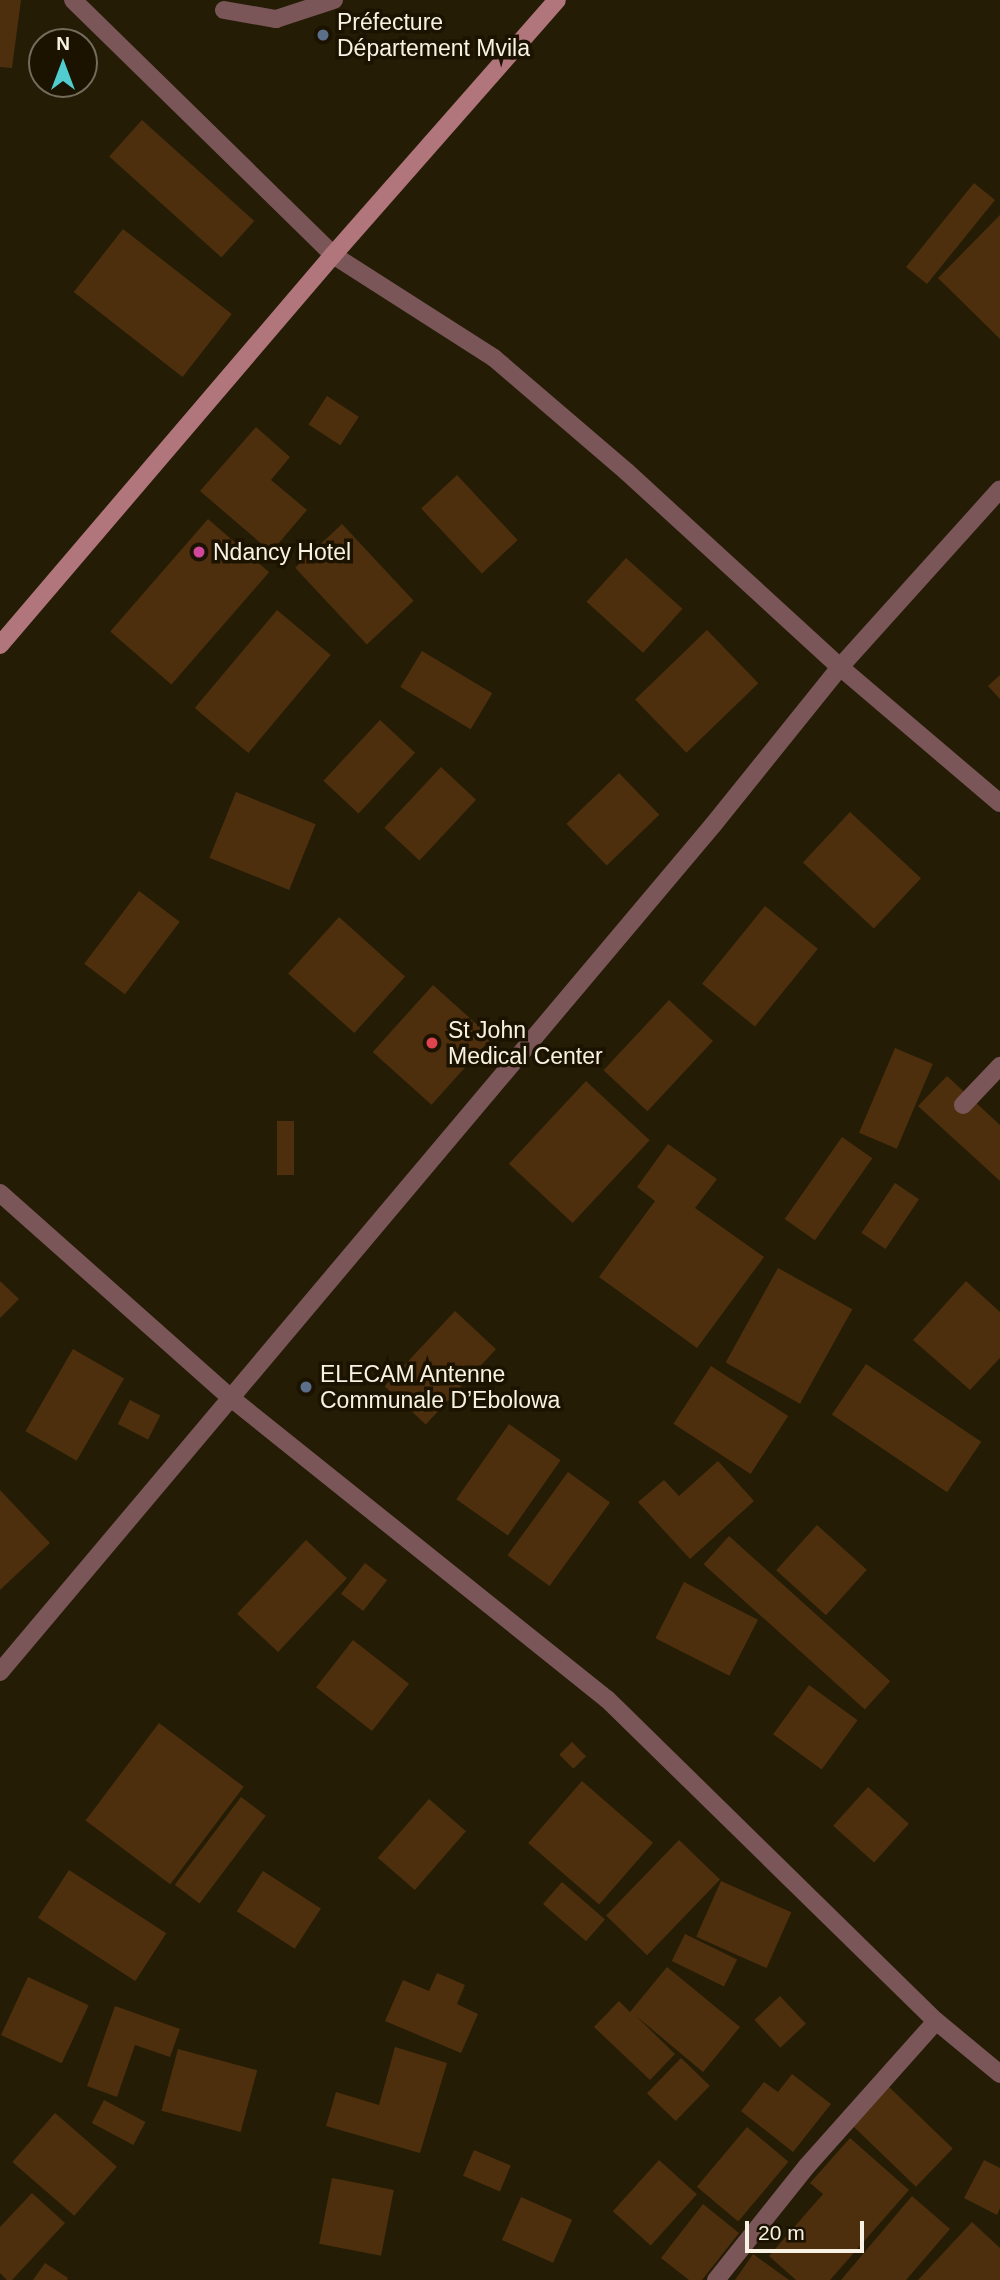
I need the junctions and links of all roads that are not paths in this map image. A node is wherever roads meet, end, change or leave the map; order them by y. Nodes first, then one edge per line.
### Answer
1 (73, 0) edge
2 (334, 0) edge
3 (557, 0) edge
4 (224, 10) dead end
5 (334, 255) junction
6 (1000, 489) edge
7 (0, 645) edge
8 (840, 667) junction
9 (1000, 803) edge
10 (1000, 1066) edge
11 (963, 1105) dead end
12 (0, 1193) edge
13 (231, 1398) junction
14 (0, 1672) edge
15 (936, 2021) junction
16 (1000, 2074) edge
17 (716, 2280) edge

1 - 5 street
2 - 4 street
3 - 5 street
5 - 7 street
5 - 8 street
6 - 8 street
8 - 9 street
8 - 13 street
10 - 11 street
12 - 13 street
13 - 14 street
13 - 15 street
15 - 16 street
15 - 17 street

